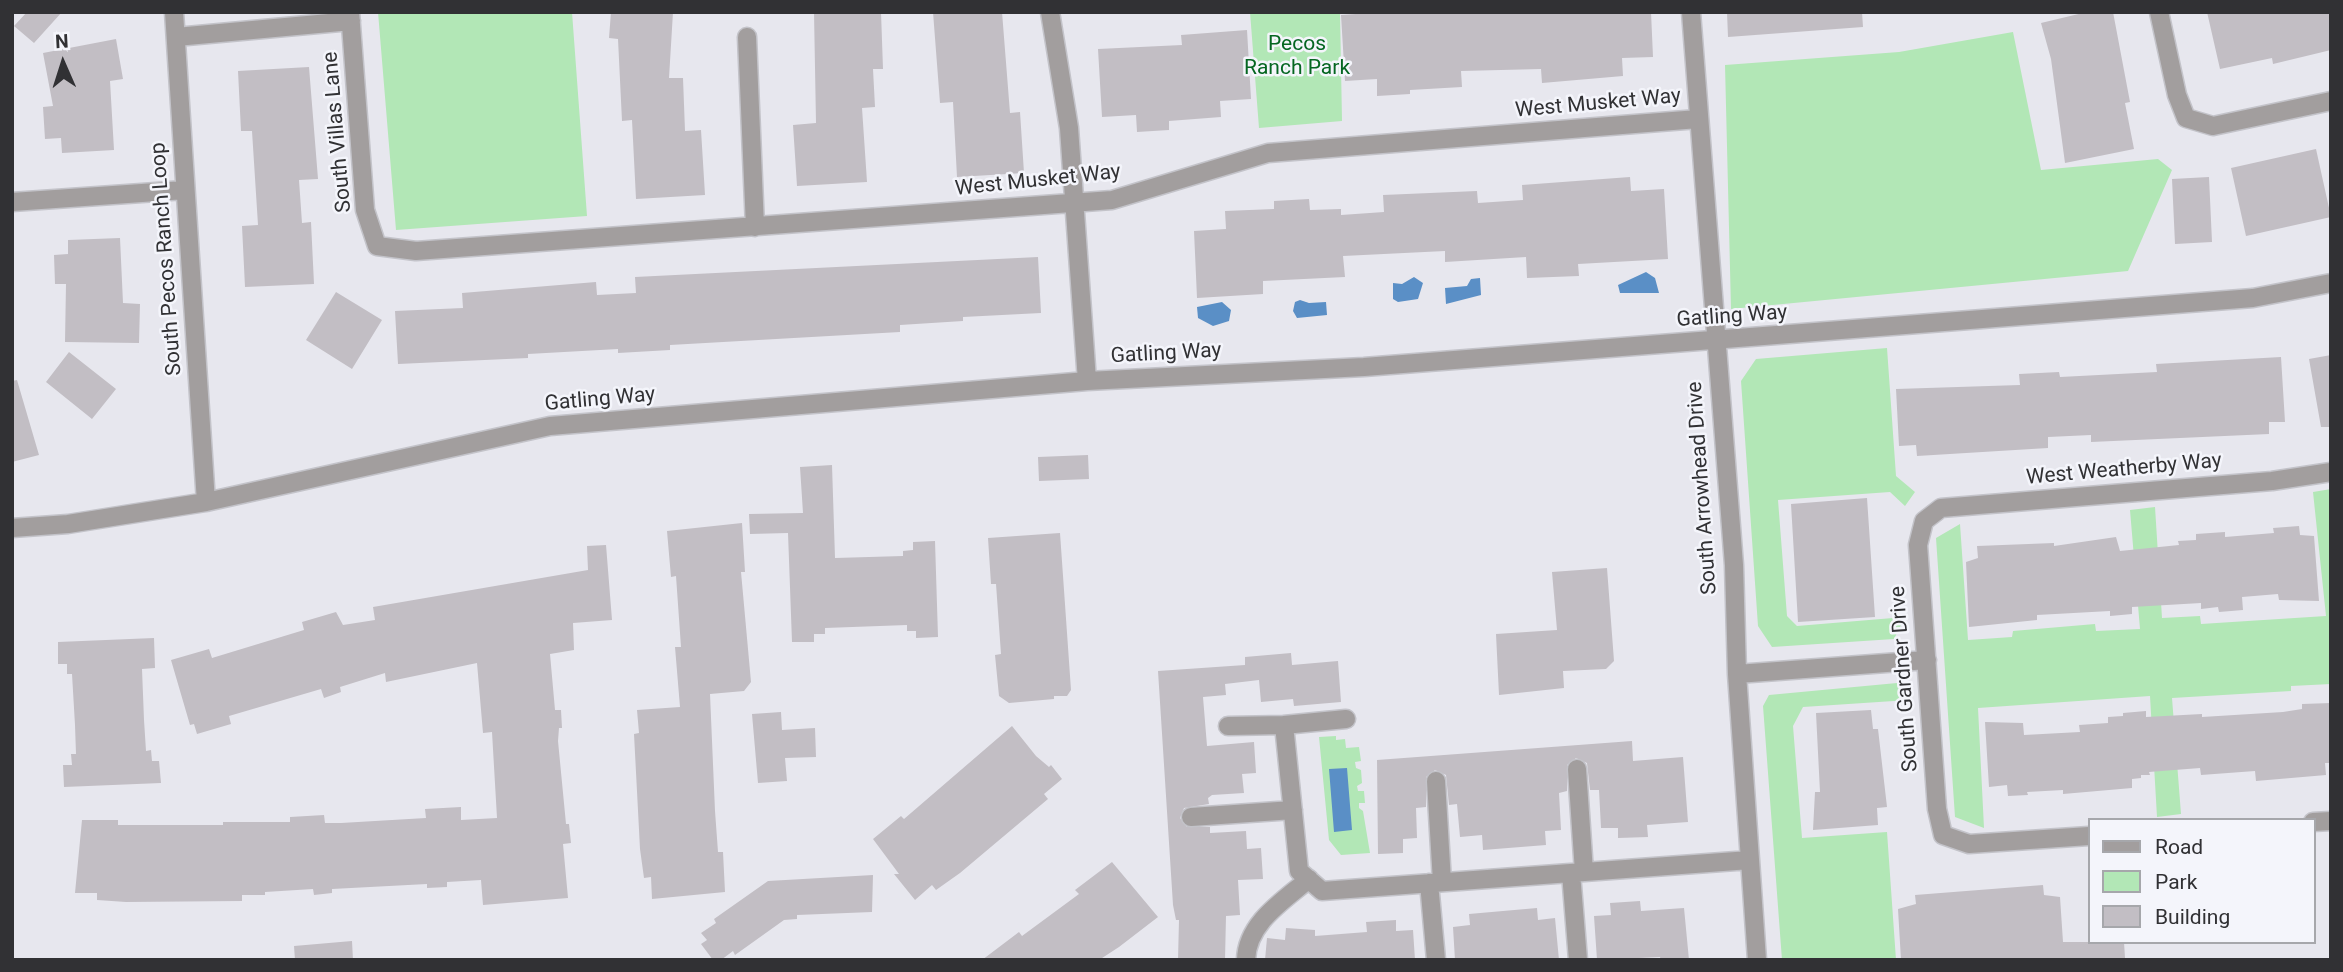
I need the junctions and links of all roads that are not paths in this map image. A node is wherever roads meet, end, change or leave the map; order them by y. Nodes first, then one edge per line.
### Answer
1 (174, 12) edge
2 (1050, 12) edge
3 (1691, 12) edge
4 (2159, 12) edge
5 (350, 17) edge
6 (176, 37) junction
7 (747, 37) dead end
8 (2331, 101) edge
9 (1698, 119) junction
10 (185, 190) junction
11 (12, 202) edge
12 (1072, 204) junction
13 (755, 227) junction
14 (377, 246) joint
15 (2331, 283) edge
16 (1715, 342) junction
17 (1087, 381) junction
18 (2331, 472) edge
19 (206, 502) junction
20 (1924, 521) joint
21 (12, 528) edge
22 (1927, 660) junction
23 (1737, 674) junction
24 (1346, 719) dead end
25 (1284, 724) junction
26 (1228, 726) dead end
27 (1577, 769) dead end
28 (1436, 781) dead end
29 (1293, 810) junction
30 (1191, 817) dead end
31 (2088, 836) edge
32 (1750, 860) junction
33 (1577, 872) junction
34 (1309, 879) junction
35 (1436, 882) junction
36 (1246, 960) edge
37 (1436, 960) edge
38 (1578, 960) edge
39 (1757, 960) edge

1 - 6 street, South Pecos Ranch Loop
2 - 12 street
3 - 9 street, South Arrowhead Drive
4 - 8 street
5 - 6 street
5 - 14 street, South Villas Lane
6 - 10 street, South Pecos Ranch Loop
7 - 13 street
9 - 12 street, West Musket Way
9 - 16 street, South Arrowhead Drive
10 - 11 street
10 - 19 street, South Pecos Ranch Loop
12 - 13 street, West Musket Way
12 - 17 street
13 - 14 street, West Musket Way
15 - 16 street, Gatling Way
16 - 17 street, Gatling Way
16 - 23 street, South Arrowhead Drive
17 - 19 street, Gatling Way
18 - 20 street, West Weatherby Way
19 - 21 street, Gatling Way
20 - 22 street, South Gardner Drive
22 - 23 street
22 - 31 street, South Gardner Drive
23 - 32 street, South Arrowhead Drive
24 - 25 street
25 - 26 street
25 - 29 street
27 - 33 street
28 - 35 street
29 - 30 street
29 - 34 street
32 - 33 street
32 - 39 street, South Arrowhead Drive
33 - 35 street
33 - 38 street
34 - 35 street
34 - 36 street
35 - 37 street

